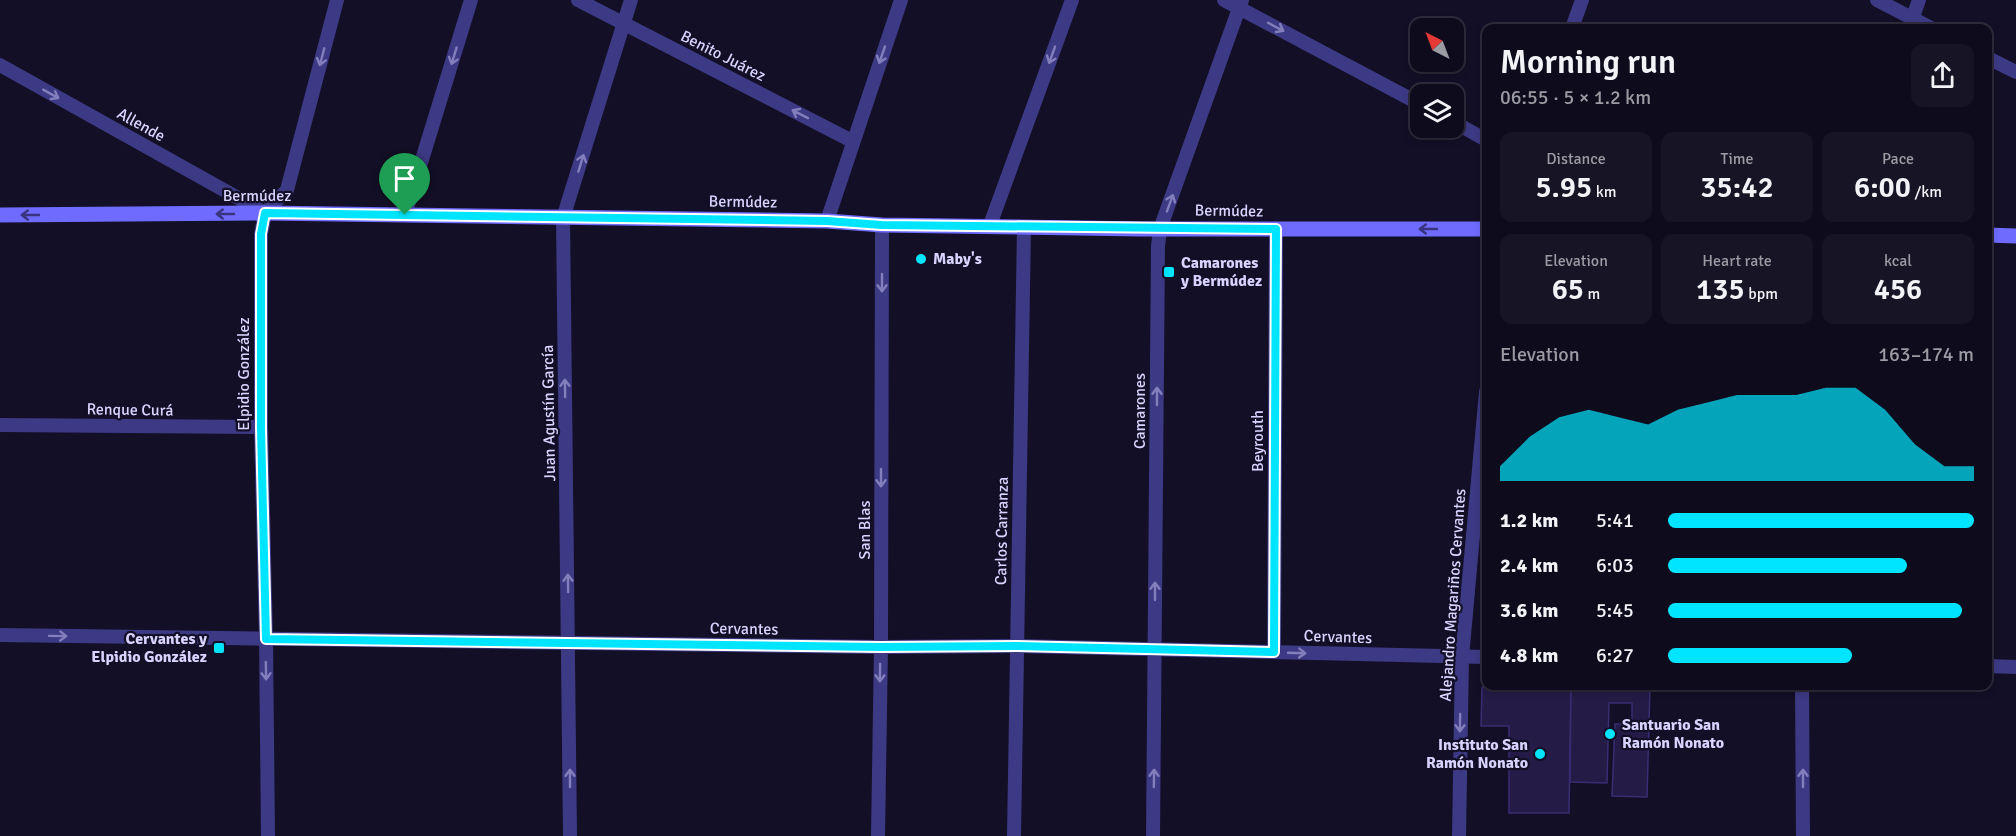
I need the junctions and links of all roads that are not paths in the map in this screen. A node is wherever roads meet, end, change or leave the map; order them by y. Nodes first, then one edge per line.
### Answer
1 (336, 0) edge
2 (471, 0) edge
3 (578, 0) edge
4 (631, 0) edge
5 (901, 0) edge
6 (1072, 0) edge
7 (1224, 0) edge
8 (1582, 0) edge
9 (1877, 0) edge
10 (1919, 0) edge
11 (1240, 4) edge
12 (624, 24) junction
13 (1573, 24) edge
14 (1911, 24) edge
15 (1992, 59) edge
16 (0, 65) edge
17 (2016, 72) edge
18 (1410, 98) edge
19 (1464, 128) edge
20 (1482, 138) edge
21 (852, 141) junction
22 (265, 213) junction
23 (0, 215) edge
24 (405, 215) junction
25 (563, 218) junction
26 (827, 221) junction
27 (882, 225) junction
28 (990, 225) junction
29 (1024, 227) junction
30 (1161, 229) junction
31 (1276, 229) junction
32 (1482, 230) edge
33 (1992, 235) edge
34 (2016, 236) edge
35 (0, 425) edge
36 (261, 428) junction
37 (1482, 437) edge
38 (0, 635) edge
39 (266, 639) junction
40 (569, 643) junction
41 (1017, 646) junction
42 (881, 647) junction
43 (1155, 650) junction
44 (1274, 652) junction
45 (1462, 657) junction
46 (1482, 657) edge
47 (1992, 666) edge
48 (2016, 667) edge
49 (1802, 690) edge
50 (268, 836) edge
51 (570, 836) edge
52 (878, 836) edge
53 (1014, 836) edge
54 (1153, 836) edge
55 (1459, 836) edge
56 (1803, 836) edge

1 -> 22 street
2 -> 24 street
3 - 12 street, Benito Juárez
4 - 12 street, Juan Agustín García
5 -> 21 street
6 -> 28 street
7 - 11 street
8 - 13 street
9 - 14 street
10 - 14 street
11 -> 18 street
30 -> 11 street, Camarones
21 -> 12 street, Benito Juárez
25 -> 12 street, Juan Agustín García
15 - 17 street
16 -> 22 street, Allende
19 - 20 street
21 - 26 street
22 -> 23 street, Bermúdez
22 - 24 street, Bermúdez
22 - 36 street, Elpidio González
24 - 25 street, Bermúdez
25 - 26 street, Bermúdez
40 -> 25 street, Juan Agustín García
26 - 27 street, Bermúdez
27 - 28 street, Bermúdez
27 -> 42 street, San Blas
28 - 29 street, Bermúdez
29 - 30 street, Bermúdez
29 - 41 street, Carlos Carranza
30 - 31 street, Bermúdez
43 -> 30 street, Camarones
32 -> 31 street, Bermúdez
31 - 44 street, Beyrouth
33 - 34 street
35 - 36 street, Renque Curá
36 - 39 street, Elpidio González
37 - 45 street, Alejandro Magariños Cervantes
38 -> 39 street, Cervantes
39 - 40 street, Cervantes
39 -> 50 street, Elpidio González
40 - 42 street, Cervantes
51 -> 40 street, Juan Agustín García
41 - 42 street, Cervantes
41 - 43 street, Cervantes
41 - 53 street, Carlos Carranza
42 -> 52 street, San Blas
43 - 44 street, Cervantes
54 -> 43 street, Camarones
44 -> 45 street, Cervantes
45 - 46 street, Cervantes
45 -> 55 street, Alejandro Magariños Cervantes
47 - 48 street
56 -> 49 street

